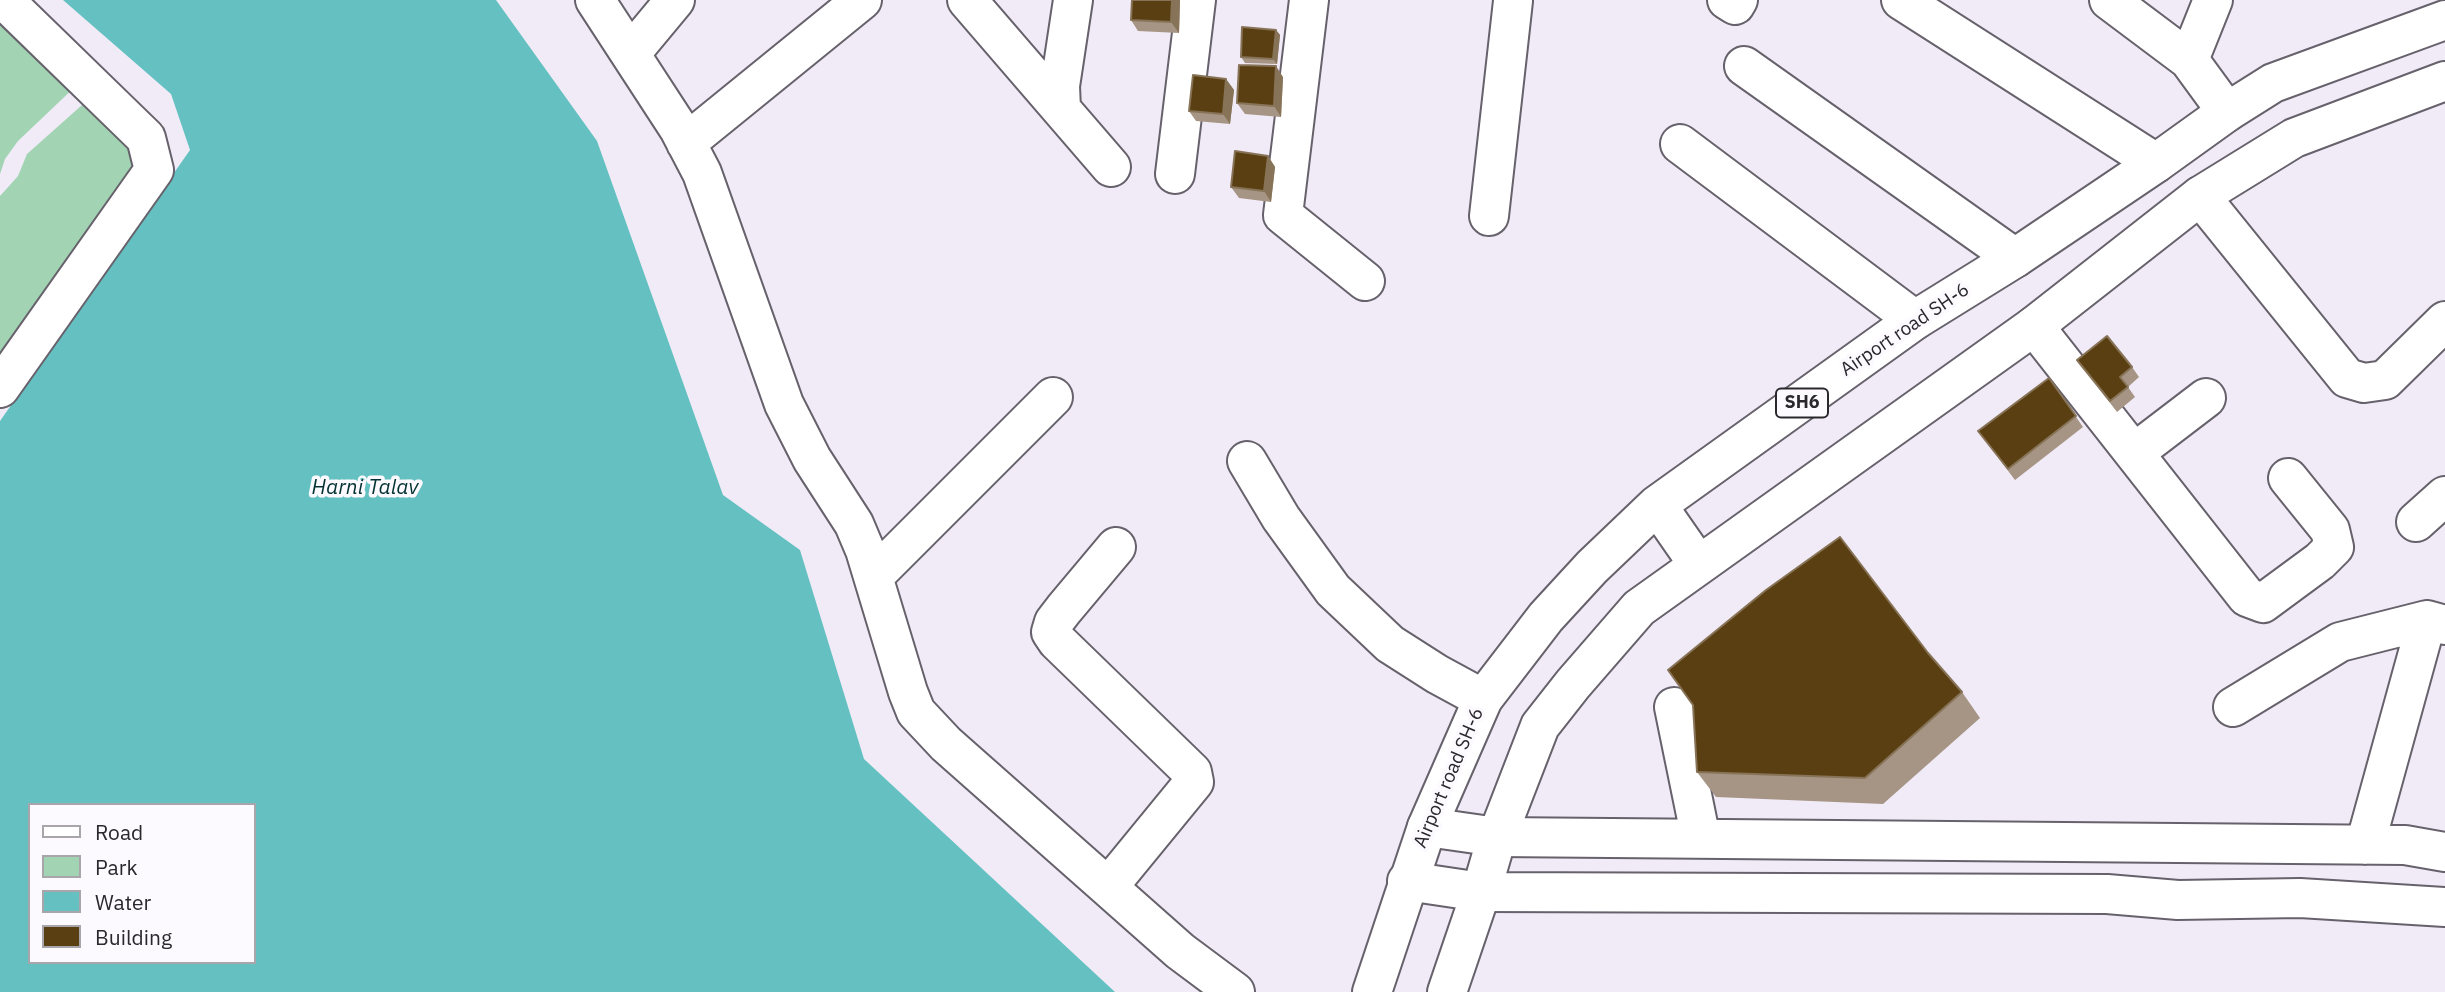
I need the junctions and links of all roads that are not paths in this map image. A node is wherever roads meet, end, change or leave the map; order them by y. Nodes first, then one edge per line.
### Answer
1 (4, 0) edge
2 (595, 0) edge
3 (676, 0) edge
4 (862, 0) edge
5 (967, 0) edge
6 (1073, 0) edge
7 (1196, 0) edge
8 (1309, 0) edge
9 (1510, 0) edge
10 (1727, 0) edge
11 (1738, 0) edge
12 (1901, 0) edge
13 (2109, 0) edge
14 (2213, 0) edge
15 (2445, 20) edge
16 (631, 53) junction
17 (2189, 60) junction
18 (1744, 66) dead end
19 (2445, 81) edge
20 (1061, 109) junction
21 (2227, 112) junction
22 (686, 143) junction
23 (1680, 144) dead end
24 (2156, 163) junction
25 (1111, 167) dead end
26 (1175, 174) dead end
27 (2200, 196) junction
28 (1489, 216) dead end
29 (2015, 258) junction
30 (1365, 281) dead end
31 (1915, 320) junction
32 (2445, 321) edge
33 (2034, 326) junction
34 (0, 388) edge
35 (1053, 397) dead end
36 (2206, 398) dead end
37 (2134, 453) junction
38 (1247, 461) dead end
39 (2288, 478) dead end
40 (2445, 496) edge
41 (1657, 505) junction
42 (2416, 522) dead end
43 (1116, 547) dead end
44 (1698, 564) junction
45 (874, 576) junction
46 (2436, 623) edge
47 (1483, 699) junction
48 (1674, 707) edge
49 (2233, 707) dead end
50 (1427, 827) junction
51 (1497, 837) junction
52 (1701, 839) junction
53 (2365, 845) junction
54 (2445, 852) edge
55 (1407, 881) junction
56 (1108, 887) junction
57 (1481, 892) junction
58 (2445, 907) edge
59 (1235, 992) edge
60 (1372, 992) edge
61 (1447, 992) edge

1 - 34 street
2 - 16 street
3 - 16 street
4 - 22 street
5 - 20 street
6 - 20 street
7 - 26 street
8 - 30 street
9 - 28 street
10 - 11 street
12 - 24 street
13 - 17 street
14 - 17 street
15 - 21 street, Airport road SH-6 / SH6
16 - 22 street
17 - 21 street
18 - 29 street
19 - 27 street
20 - 25 street
21 - 24 street, Airport road SH-6 / SH6
22 - 45 street
23 - 31 street
24 - 29 street, Airport road SH-6 / SH6
27 - 32 street
27 - 33 street
29 - 31 street, Airport road SH-6 / SH6
31 - 41 street, Airport road SH-6 / SH6
33 - 37 street
33 - 44 street
35 - 45 street
36 - 37 street
37 - 39 street
38 - 47 street
40 - 42 street
41 - 44 street
41 - 47 street, Airport road SH-6 / SH6
43 - 56 street
44 - 51 street
45 - 56 street
46 - 49 street
46 - 53 street
47 - 50 street, Airport road SH-6 / SH6
48 - 52 street
50 - 51 street
50 - 55 street, Airport road SH-6 / SH6
51 - 52 street
51 - 57 street
52 - 53 street
53 - 54 street
55 - 57 street
55 - 60 street, Airport road SH-6 / SH6
56 - 59 street
57 - 58 street
57 - 61 street

